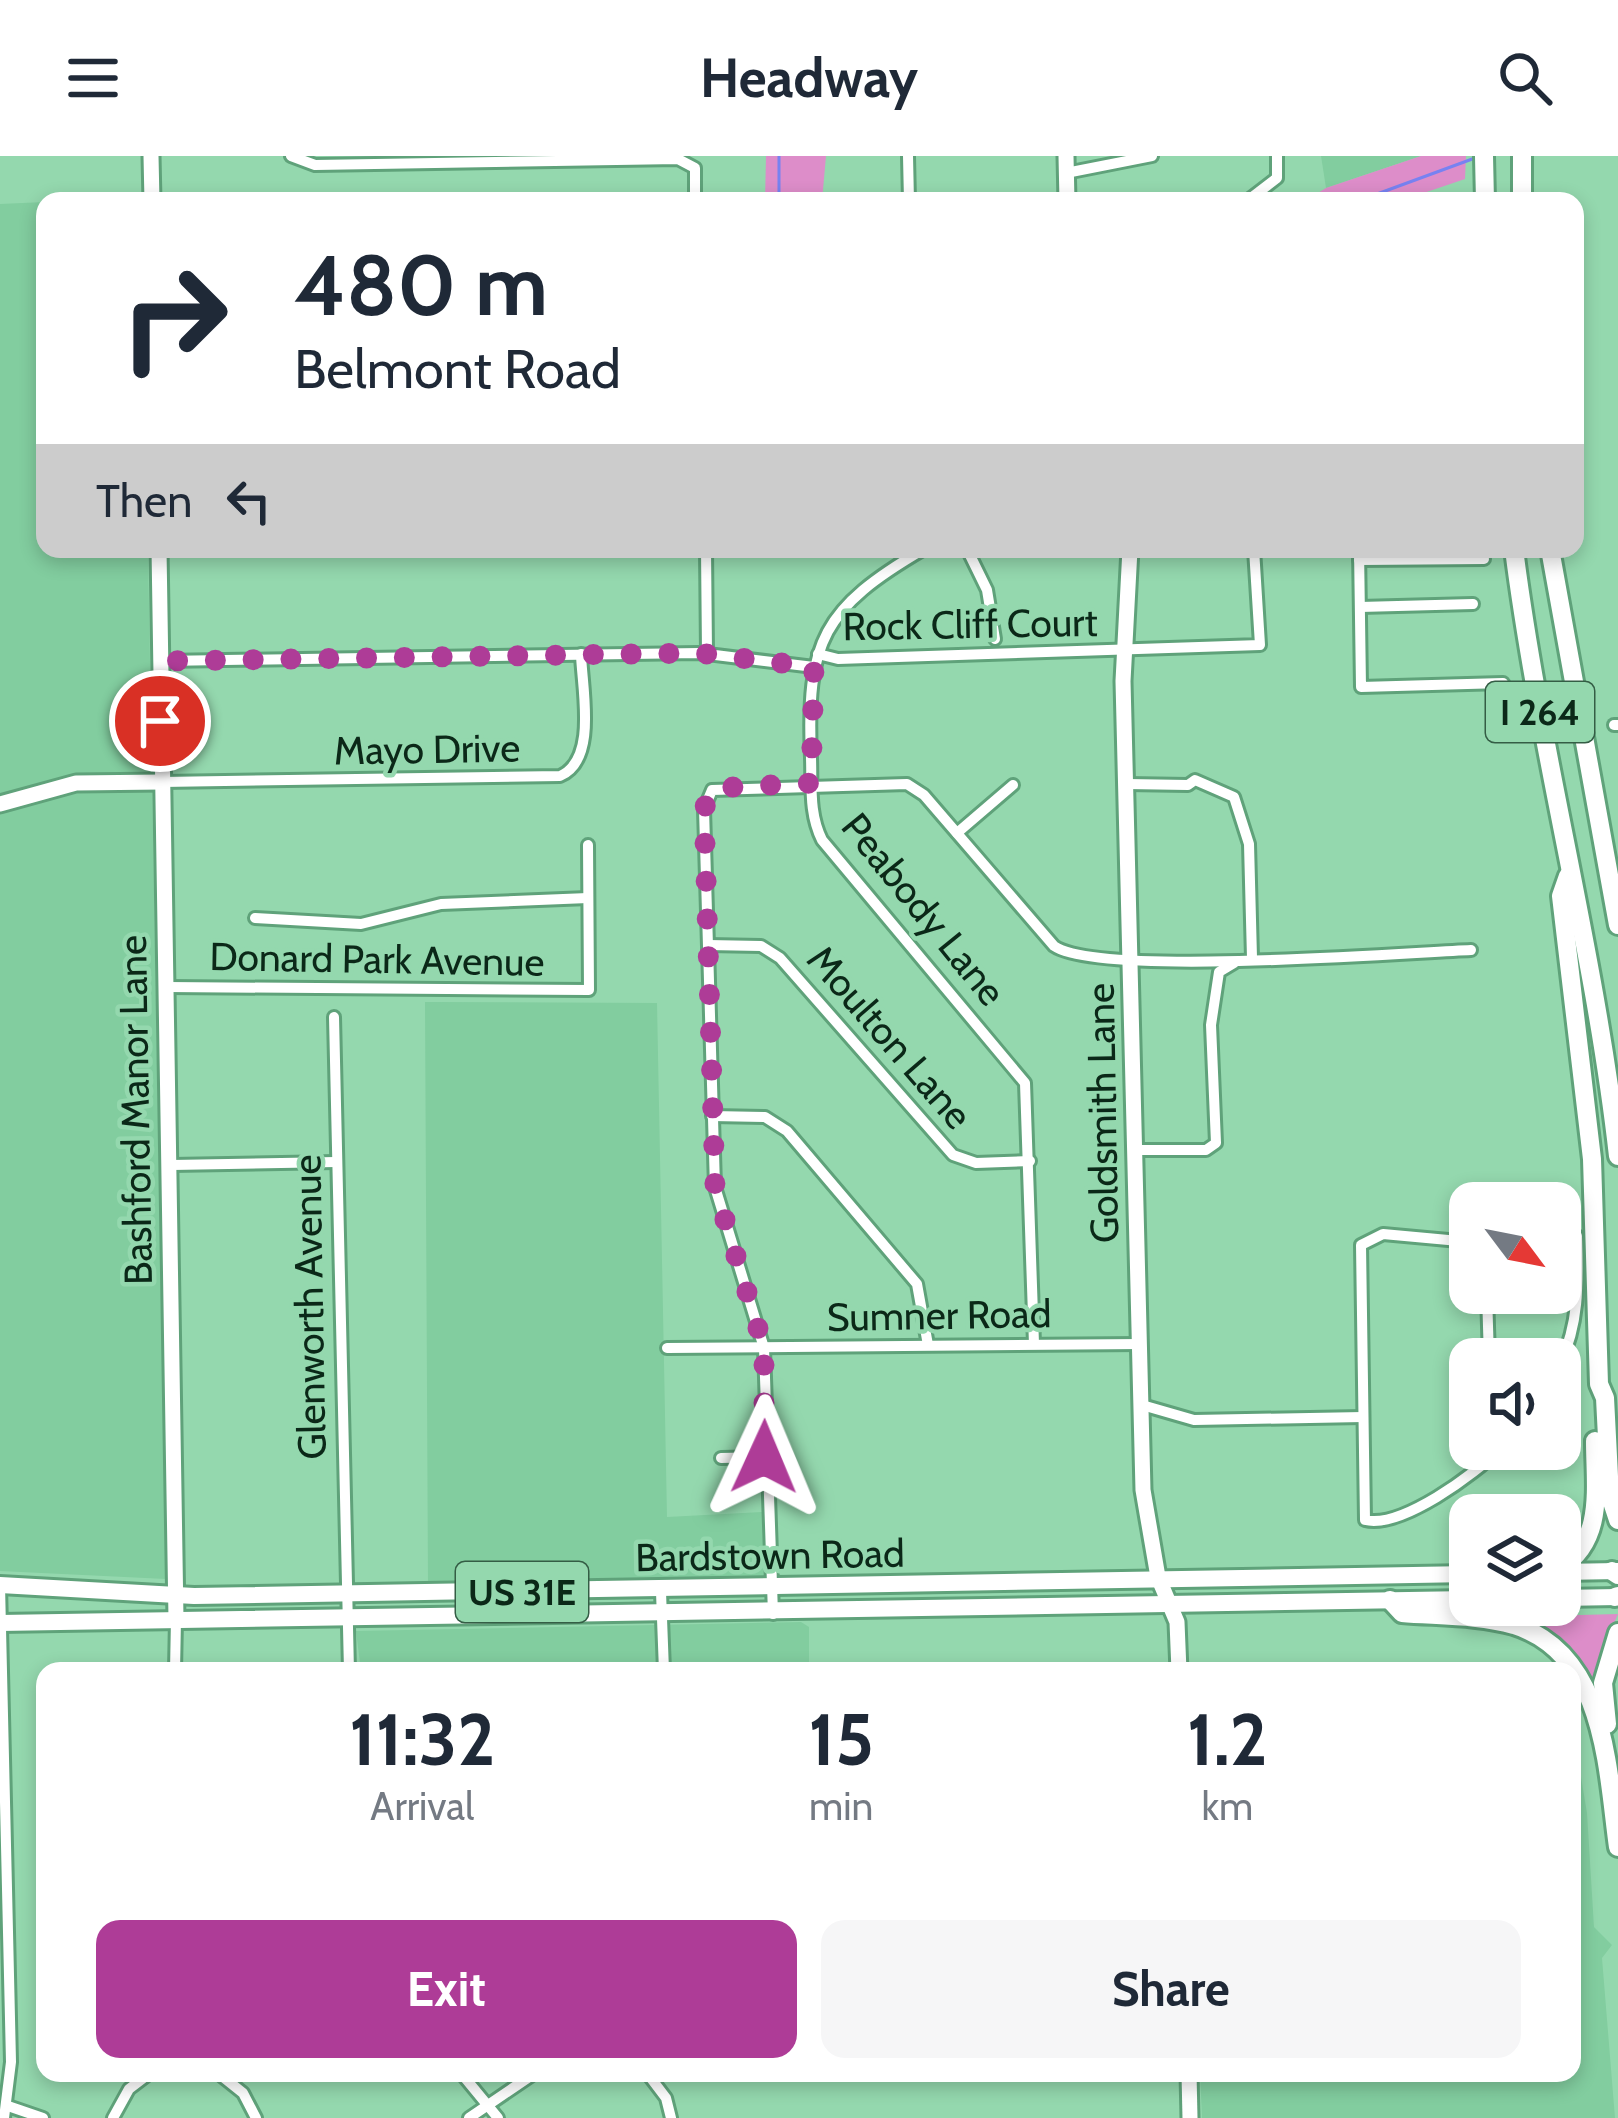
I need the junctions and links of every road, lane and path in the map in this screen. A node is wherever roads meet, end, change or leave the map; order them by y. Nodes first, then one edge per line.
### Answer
1 (151, 156) edge
2 (291, 156) edge
3 (908, 156) edge
4 (1151, 156) edge
5 (1277, 156) edge
6 (1522, 156) edge
7 (1066, 165) edge
8 (152, 192) edge
9 (694, 192) edge
10 (910, 192) edge
11 (1258, 192) edge
12 (1522, 192) edge
13 (159, 558) edge
14 (706, 558) edge
15 (910, 558) edge
16 (971, 558) edge
17 (1129, 558) edge
18 (1255, 558) edge
19 (1359, 558) edge
20 (1453, 558) edge
21 (1515, 558) edge
22 (1552, 558) edge
23 (1484, 559) dead end
24 (1473, 604) dead end
25 (1360, 607) junction
26 (995, 639) dead end
27 (1123, 652) junction
28 (707, 653) junction
29 (581, 654) junction
30 (816, 660) junction
31 (162, 661) junction
32 (1502, 682) dead end
33 (162, 782) junction
34 (811, 783) junction
35 (1127, 784) junction
36 (1013, 785) dead end
37 (0, 804) edge
38 (957, 833) junction
39 (588, 845) dead end
40 (1568, 876) junction
41 (589, 898) junction
42 (256, 918) dead end
43 (1618, 925) edge
44 (708, 945) junction
45 (1471, 950) dead end
46 (1254, 958) junction
47 (1132, 959) junction
48 (167, 987) junction
49 (334, 1018) dead end
50 (712, 1116) junction
51 (1136, 1150) junction
52 (1618, 1156) edge
53 (1030, 1161) junction
54 (336, 1162) junction
55 (172, 1166) junction
56 (1449, 1240) edge
57 (1034, 1344) junction
58 (1141, 1344) junction
59 (928, 1346) junction
60 (667, 1348) dead end
61 (764, 1348) junction
62 (1599, 1384) junction
63 (1142, 1405) junction
64 (1363, 1418) junction
65 (764, 1457) junction
66 (721, 1458) dead end
67 (1473, 1470) edge
68 (1618, 1520) edge
69 (1581, 1551) edge
70 (1581, 1571) edge
71 (1616, 1573) edge
72 (1449, 1574) edge
73 (1158, 1577) junction
74 (0, 1585) edge
75 (930, 1585) junction
76 (771, 1589) junction
77 (662, 1592) junction
78 (345, 1594) junction
79 (177, 1596) junction
80 (1617, 1597) edge
81 (1581, 1598) edge
82 (1449, 1599) edge
83 (1390, 1600) junction
84 (1171, 1602) junction
85 (925, 1609) junction
86 (773, 1613) junction
87 (663, 1614) junction
88 (347, 1616) junction
89 (176, 1619) junction
90 (1, 1630) edge
91 (1618, 1633) edge
92 (175, 1662) edge
93 (349, 1662) edge
94 (664, 1662) edge
95 (1179, 1662) edge
96 (1565, 1662) edge
97 (1581, 1680) edge
98 (1605, 1752) junction
99 (1618, 1847) edge
100 (138, 2082) edge
101 (230, 2082) edge
102 (468, 2082) edge
103 (522, 2082) edge
104 (654, 2082) edge
105 (1189, 2082) edge
106 (488, 2106) junction
107 (6, 2112) edge
108 (43, 2118) edge
109 (113, 2118) edge
110 (256, 2118) edge
111 (469, 2118) edge
112 (498, 2118) edge
113 (671, 2118) edge
114 (1190, 2118) edge

1 - 8 street
2 - 9 street
3 - 10 street
4 - 7 street
5 - 11 street
6 - 12 highway
13 - 31 street, Bashford Manor Lane
14 - 28 street
15 - 30 street, Peabody Lane
16 - 26 street
17 - 27 street, Goldsmith Lane
18 - 27 street, Rock Cliff Court
19 - 25 street
20 - 23 street
21 - 40 highway, I 264
22 - 43 highway, I 264
24 - 25 street
25 - 32 street
27 - 30 street, Rock Cliff Court
27 - 35 street, Goldsmith Lane
28 - 29 street, Rock Cliff Court
28 - 30 street, Rock Cliff Court
29 - 31 street, Rock Cliff Court
29 - 33 street, Mayo Drive
30 - 34 street, Peabody Lane
31 - 33 street, Bashford Manor Lane
33 - 37 street
33 - 48 street, Bashford Manor Lane
34 - 38 street
34 - 44 street
34 - 53 street, Peabody Lane
35 - 46 street
35 - 47 street, Goldsmith Lane
36 - 38 street
38 - 47 street
39 - 41 street
40 - 52 highway, I 264
40 - 62 highway
41 - 42 street, Donard Park Avenue
41 - 48 street, Donard Park Avenue
44 - 50 street
44 - 53 street, Moulton Lane
45 - 46 street
46 - 47 street
46 - 51 street
47 - 51 street, Goldsmith Lane
48 - 55 street, Bashford Manor Lane
49 - 54 street, Glenworth Avenue
50 - 59 street
50 - 61 street
51 - 58 street, Goldsmith Lane
53 - 57 street, Peabody Lane
54 - 55 street
54 - 78 street, Glenworth Avenue
55 - 79 street, Bashford Manor Lane
56 - 64 street
57 - 58 street, Sumner Road
57 - 59 street, Sumner Road
58 - 63 street, Goldsmith Lane
59 - 61 street, Sumner Road
60 - 61 street, Sumner Road
61 - 65 street
62 - 68 highway
62 - 69 highway
63 - 64 street
63 - 73 street, Goldsmith Lane
64 - 67 street
65 - 66 street
65 - 76 street
70 - 71 main road
72 - 73 main road, Bardstown Road / US 31E
73 - 75 main road, Bardstown Road / US 31E
73 - 84 street, Goldsmith Lane
74 - 79 main road, Bardstown Road / US 31E
74 - 90 street
75 - 76 main road, Bardstown Road / US 31E
75 - 85 main road
76 - 77 main road, Bardstown Road / US 31E
76 - 86 street
77 - 78 main road, Bardstown Road / US 31E
77 - 87 street
78 - 79 main road, Bardstown Road / US 31E
78 - 88 street, Glenworth Avenue
79 - 89 street, Bashford Manor Lane
80 - 81 main road
82 - 83 main road, Bardstown Road / US 31E
83 - 84 main road, Bardstown Road / US 31E
83 - 96 highway
84 - 85 main road, Bardstown Road / US 31E
84 - 95 street, Goldsmith Lane
85 - 86 main road, Bardstown Road / US 31E
86 - 87 main road, Bardstown Road / US 31E
87 - 88 main road, Bardstown Road / US 31E
87 - 94 street
88 - 89 main road, Bardstown Road / US 31E
88 - 93 street, Glenworth Avenue
89 - 90 main road, Bardstown Road / US 31E
89 - 92 street, Bashford Manor Lane
90 - 107 street
91 - 98 highway
97 - 98 highway
98 - 99 highway
100 - 109 street
101 - 110 street
102 - 106 street
103 - 106 street
104 - 113 street
105 - 114 street
106 - 111 street
106 - 112 street
107 - 108 street

